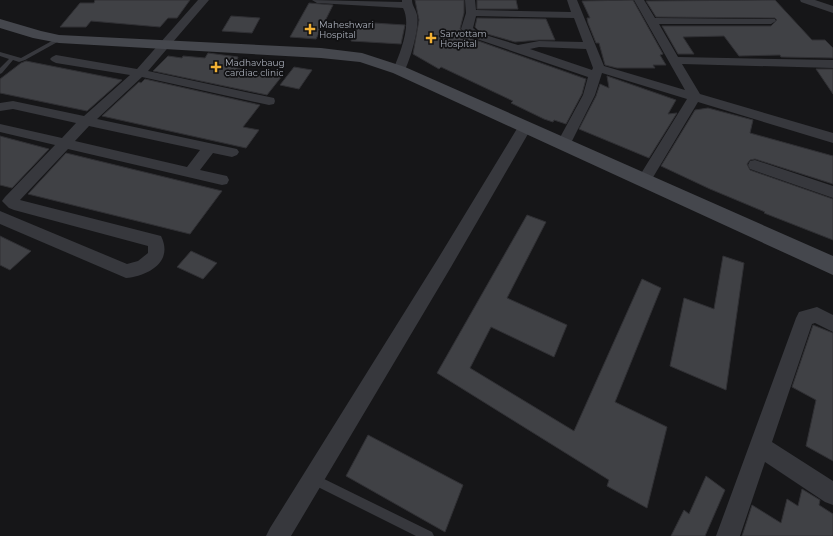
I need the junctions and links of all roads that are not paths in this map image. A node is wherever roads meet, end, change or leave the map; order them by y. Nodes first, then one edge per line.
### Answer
1 (204, 0) edge
2 (317, 0) edge
3 (470, 0) edge
4 (572, 0) edge
5 (639, 0) edge
6 (805, 0) edge
7 (407, 3) edge
8 (833, 10) edge
9 (471, 13) junction
10 (577, 15) junction
11 (650, 21) junction
12 (771, 21) dead end
13 (0, 23) edge
14 (59, 39) junction
15 (167, 44) junction
16 (590, 46) junction
17 (517, 48) junction
18 (0, 54) edge
19 (12, 58) junction
20 (56, 59) dead end
21 (673, 60) junction
22 (833, 64) edge
23 (399, 70) junction
24 (597, 71) junction
25 (0, 72) edge
26 (140, 73) junction
27 (695, 96) junction
28 (269, 101) dead end
29 (0, 107) edge
30 (87, 120) junction
31 (525, 127) junction
32 (0, 128) edge
33 (833, 138) edge
34 (64, 142) junction
35 (564, 143) junction
36 (210, 148) junction
37 (232, 152) dead end
38 (754, 165) dead end
39 (190, 173) junction
40 (222, 180) dead end
41 (644, 180) junction
42 (833, 192) edge
43 (0, 217) edge
44 (833, 266) edge
45 (833, 324) edge
46 (759, 446) junction
47 (313, 478) junction
48 (833, 494) edge
49 (278, 536) edge
50 (428, 536) edge
51 (728, 536) edge

1 - 15 street
2 - 7 street
3 - 9 street
4 - 10 street
5 - 11 street
6 - 8 street
7 - 23 street
9 - 10 street
9 - 17 street
10 - 16 street
11 - 12 street
11 - 21 street
13 - 14 street
14 - 15 street
14 - 19 lane
15 - 23 street
15 - 26 street
16 - 17 street
16 - 24 street
17 - 24 street
18 - 19 lane
19 - 25 lane
20 - 26 street
21 - 22 street
21 - 27 street
23 - 31 street
24 - 27 street
24 - 35 street
26 - 28 street
26 - 30 street
27 - 33 street
27 - 41 street
29 - 30 street
30 - 34 street
30 - 36 street
31 - 35 street
31 - 47 street
32 - 34 street
34 - 39 street
34 - 43 street
35 - 41 street
36 - 37 street
36 - 39 street
38 - 42 street
39 - 40 street
41 - 44 street
45 - 46 street
46 - 48 street
46 - 51 street
47 - 49 street
47 - 50 lane

